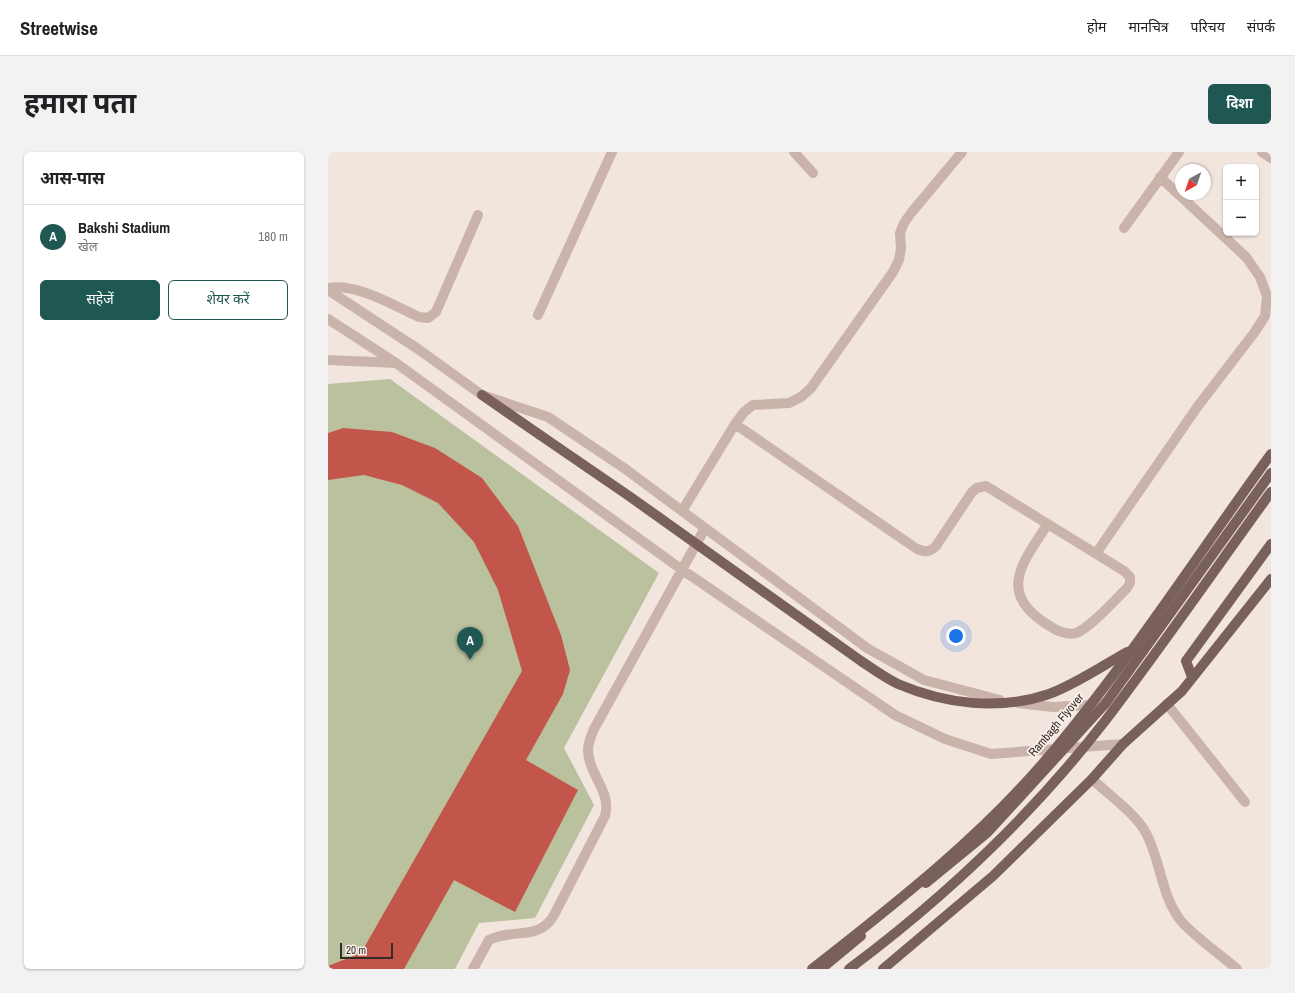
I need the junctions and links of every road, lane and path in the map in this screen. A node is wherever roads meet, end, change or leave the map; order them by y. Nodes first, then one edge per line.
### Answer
1 (612, 152) edge
2 (794, 152) edge
3 (962, 152) edge
4 (1178, 152) edge
5 (813, 173) dead end
6 (1160, 177) junction
7 (478, 215) dead end
8 (1124, 228) dead end
9 (328, 289) edge
10 (538, 315) dead end
11 (328, 319) edge
12 (328, 360) edge
13 (396, 363) junction
14 (482, 396) junction
15 (736, 424) junction
16 (1271, 454) edge
17 (1271, 473) edge
18 (1271, 492) edge
19 (682, 511) junction
20 (1047, 524) junction
21 (705, 528) junction
22 (1271, 544) edge
23 (1097, 552) junction
24 (681, 569) junction
25 (1271, 579) edge
26 (1131, 649) junction
27 (1192, 677) junction
28 (1105, 704) junction
29 (1167, 704) junction
30 (1123, 744) junction
31 (1066, 748) junction
32 (1092, 779) junction
33 (1245, 802) dead end
34 (473, 969) edge
35 (812, 969) edge
36 (821, 969) edge
37 (849, 969) edge
38 (883, 969) edge
39 (1237, 969) edge

1 - 10 street
2 - 5 street
3 - 15 street
4 - 6 street
6 - 8 street
6 - 23 street
7 - 9 street
9 - 14 street
11 - 13 street
12 - 13 street
13 - 24 street
14 - 19 street
14 - 26 main road, bridge
15 - 19 street
15 - 20 street
16 - 26 main road, Rambagh Flyover, bridge
17 - 28 main road
18 - 37 main road, bridge
19 - 21 street
20 - 23 street
20 - 23 street
21 - 24 street
21 - 28 street
22 - 27 main road
24 - 31 street
24 - 34 street
25 - 27 main road
26 - 35 main road, Rambagh Flyover, bridge
27 - 29 main road
28 - 31 main road
29 - 30 main road
29 - 33 street
30 - 31 street
30 - 32 main road
31 - 36 main road
32 - 38 main road
32 - 39 street

